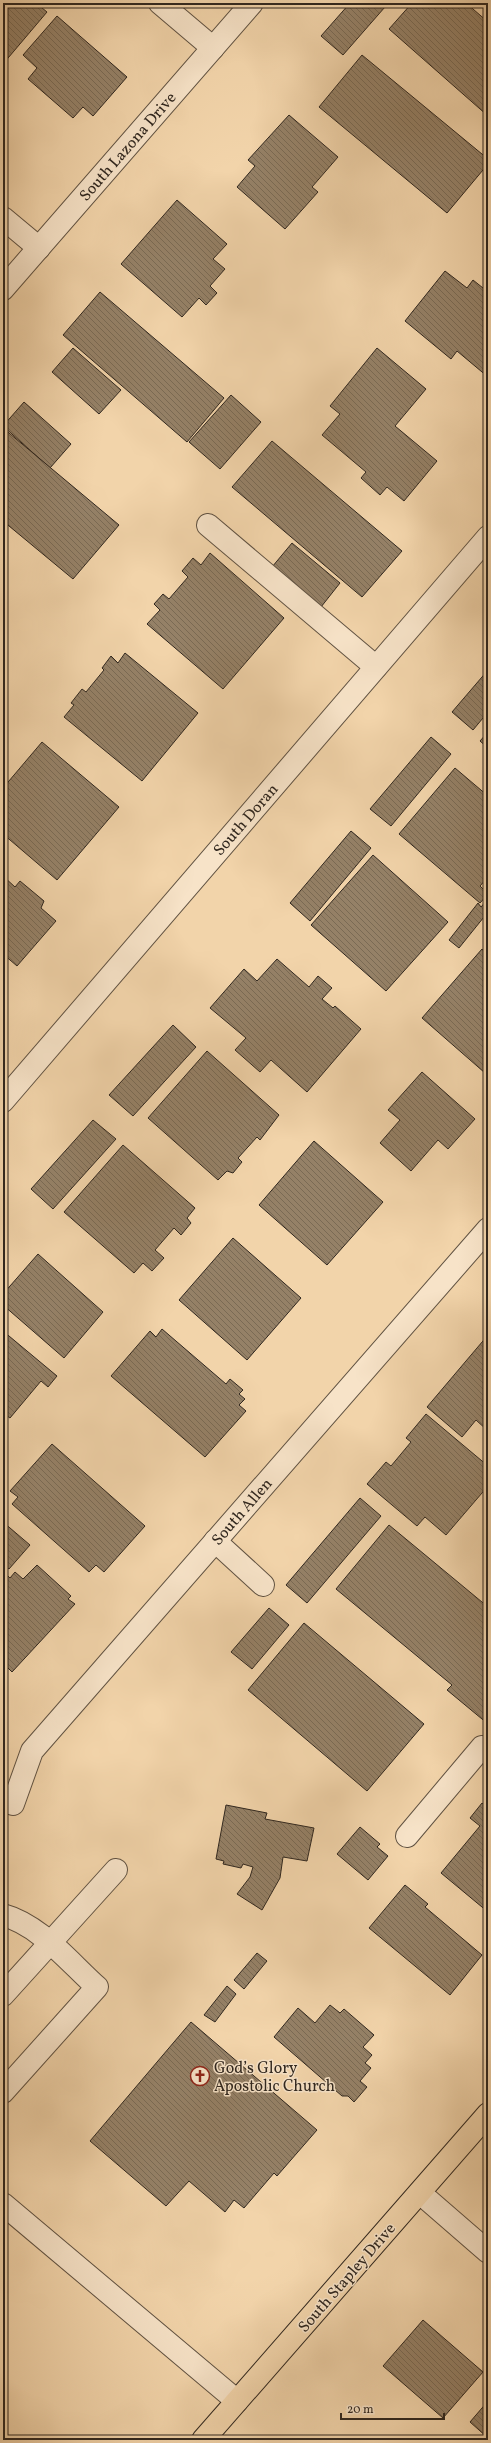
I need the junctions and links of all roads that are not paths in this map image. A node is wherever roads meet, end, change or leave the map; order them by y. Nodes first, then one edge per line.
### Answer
1 (160, 3) edge
2 (252, 3) edge
3 (213, 48) junction
4 (3, 218) edge
5 (39, 248) junction
6 (3, 289) edge
7 (208, 525) dead end
8 (488, 537) edge
9 (376, 667) junction
10 (3, 1101) edge
11 (485, 1238) edge
12 (215, 1541) junction
13 (263, 1585) dead end
14 (488, 1753) edge
15 (13, 1804) dead end
16 (407, 1836) dead end
17 (116, 1870) dead end
18 (3, 1915) edge
19 (50, 1944) junction
20 (3, 1995) edge
21 (3, 2092) edge
22 (488, 2114) edge
23 (420, 2193) junction
24 (3, 2204) edge
25 (488, 2252) edge
26 (237, 2401) junction
27 (203, 2440) edge

1 - 3 street
2 - 3 street, South Lazona Drive
3 - 5 street, South Lazona Drive
4 - 5 street
5 - 6 street, South Lazona Drive
7 - 9 street
8 - 9 street, South Doran
9 - 10 street, South Doran
11 - 12 street, South Allen
12 - 13 street
12 - 15 street, South Allen
14 - 16 street
17 - 19 street
18 - 19 street
19 - 20 street
19 - 21 street
22 - 23 main road, South Stapley Drive
23 - 25 street
23 - 26 main road, South Stapley Drive
24 - 26 street
26 - 27 main road, South Stapley Drive

